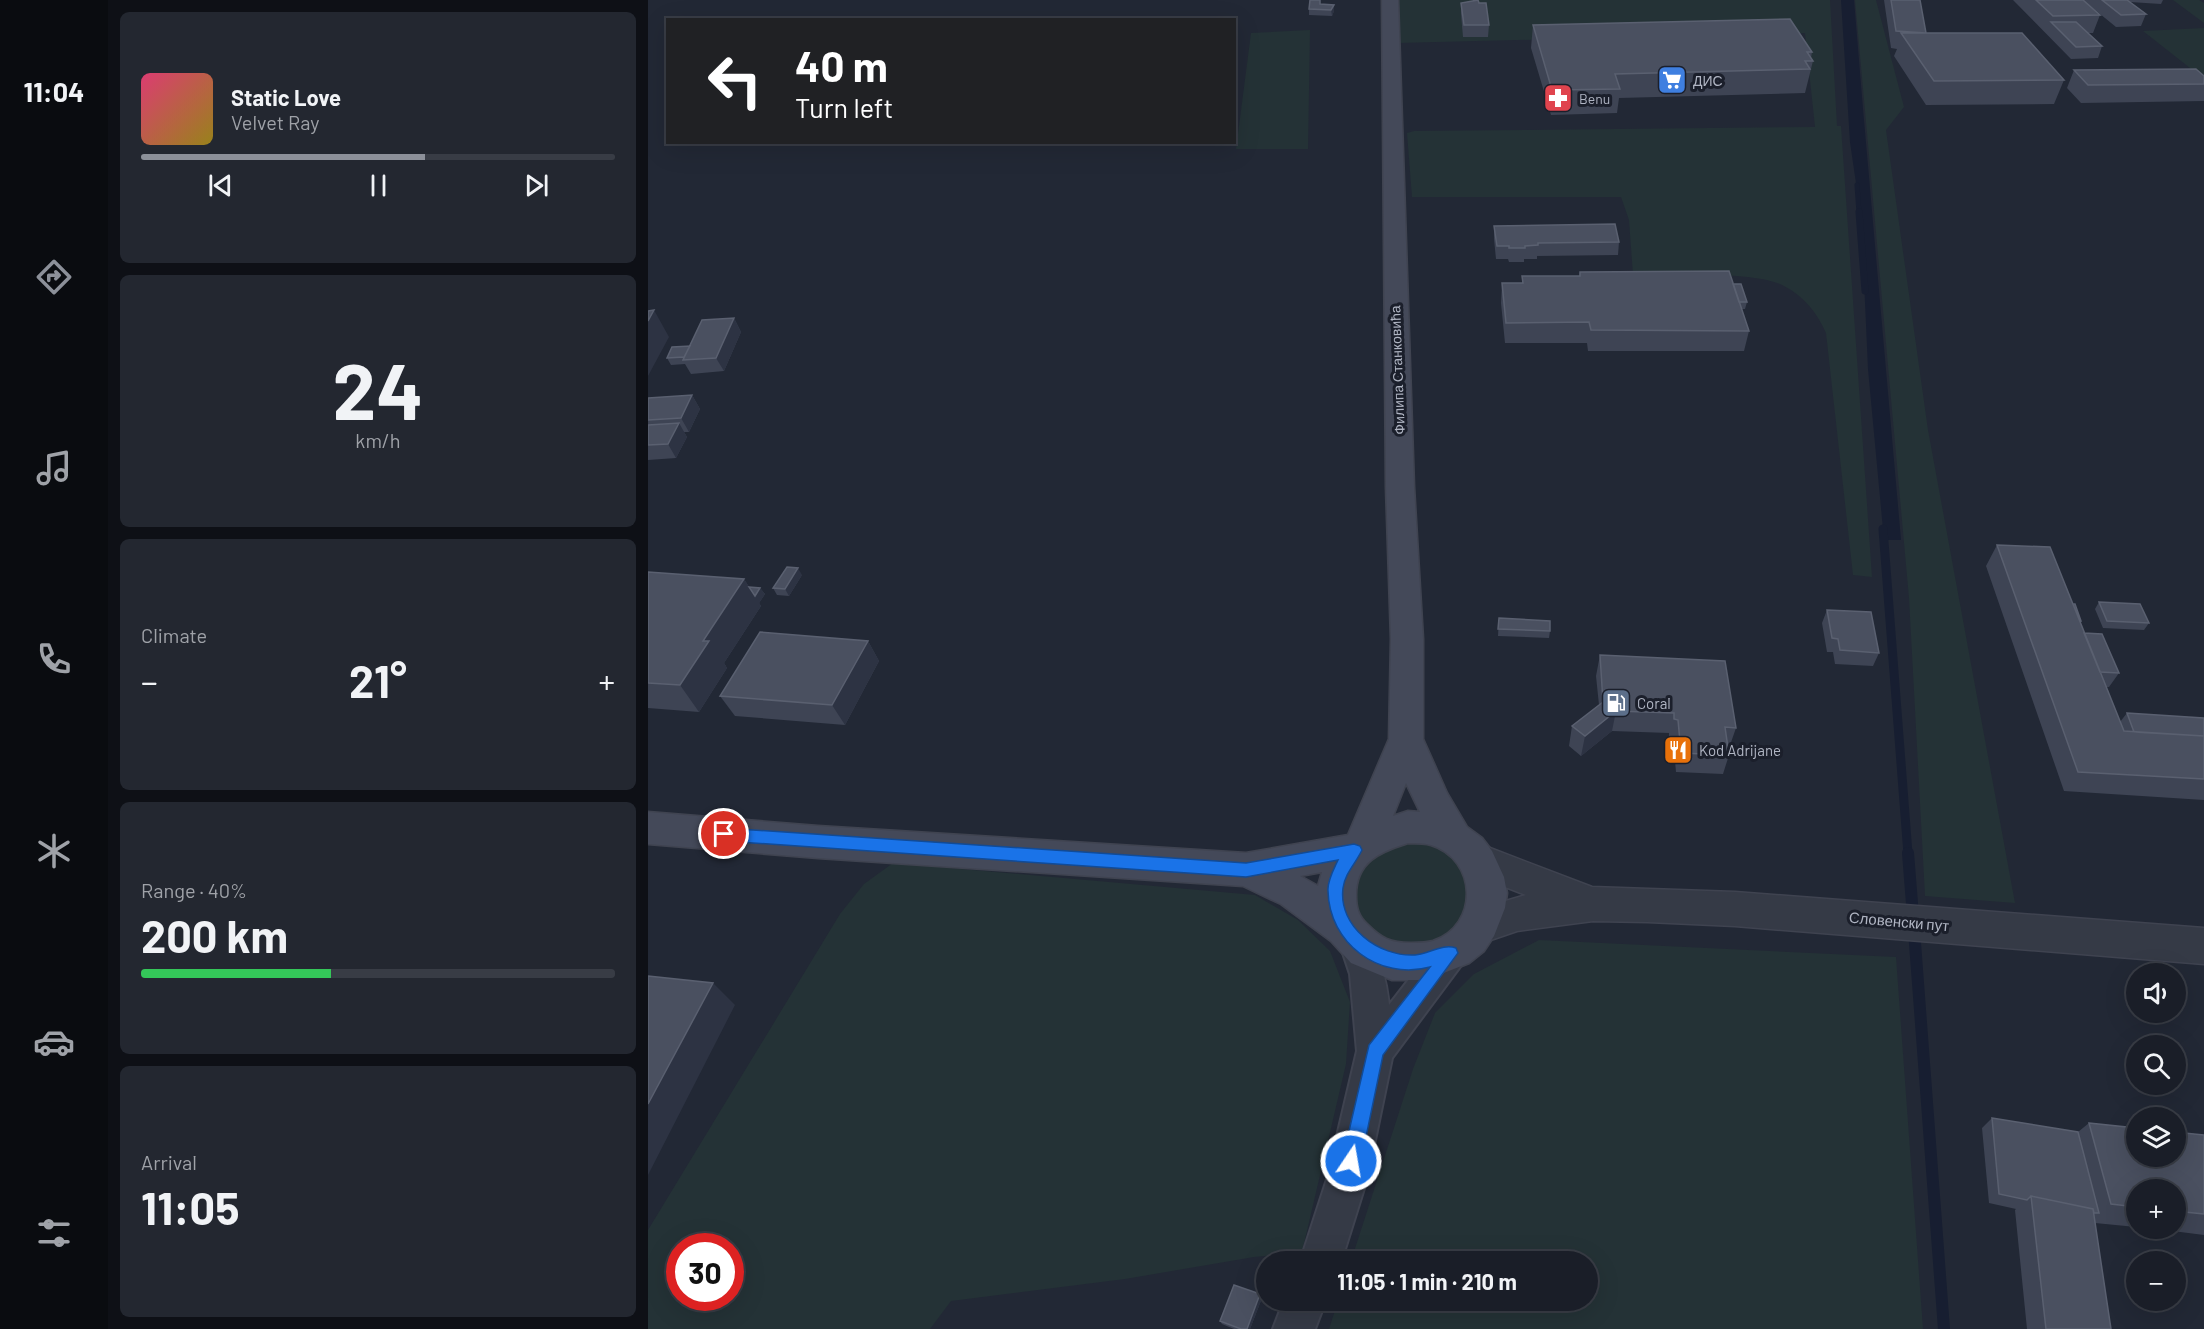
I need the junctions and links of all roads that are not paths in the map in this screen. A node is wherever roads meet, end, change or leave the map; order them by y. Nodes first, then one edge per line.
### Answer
1 (1390, 0) edge
2 (1406, 739) junction
3 (648, 828) edge
4 (1359, 846) junction
5 (1466, 849) junction
6 (1246, 870) junction
7 (1593, 904) junction
8 (1479, 926) junction
9 (1350, 935) junction
10 (2204, 946) edge
11 (1450, 953) junction
12 (1375, 1051) junction
13 (1324, 1251) edge
14 (1301, 1311) edge
15 (1294, 1329) edge

1 - 2 main road, Филипа Станковића
2 - 4 main road, Филипа Станковића
2 - 5 main road, Филипа Станковића
3 - 6 main road
4 - 5 main road
4 - 6 main road
4 - 9 main road
5 - 7 street, Словенски пут
5 - 8 main road
6 - 9 main road
7 - 8 street, Словенски пут
7 - 10 street, Словенски пут
8 - 11 main road
9 - 11 main road
9 - 12 street
11 - 12 street
12 - 13 street
14 - 15 street

